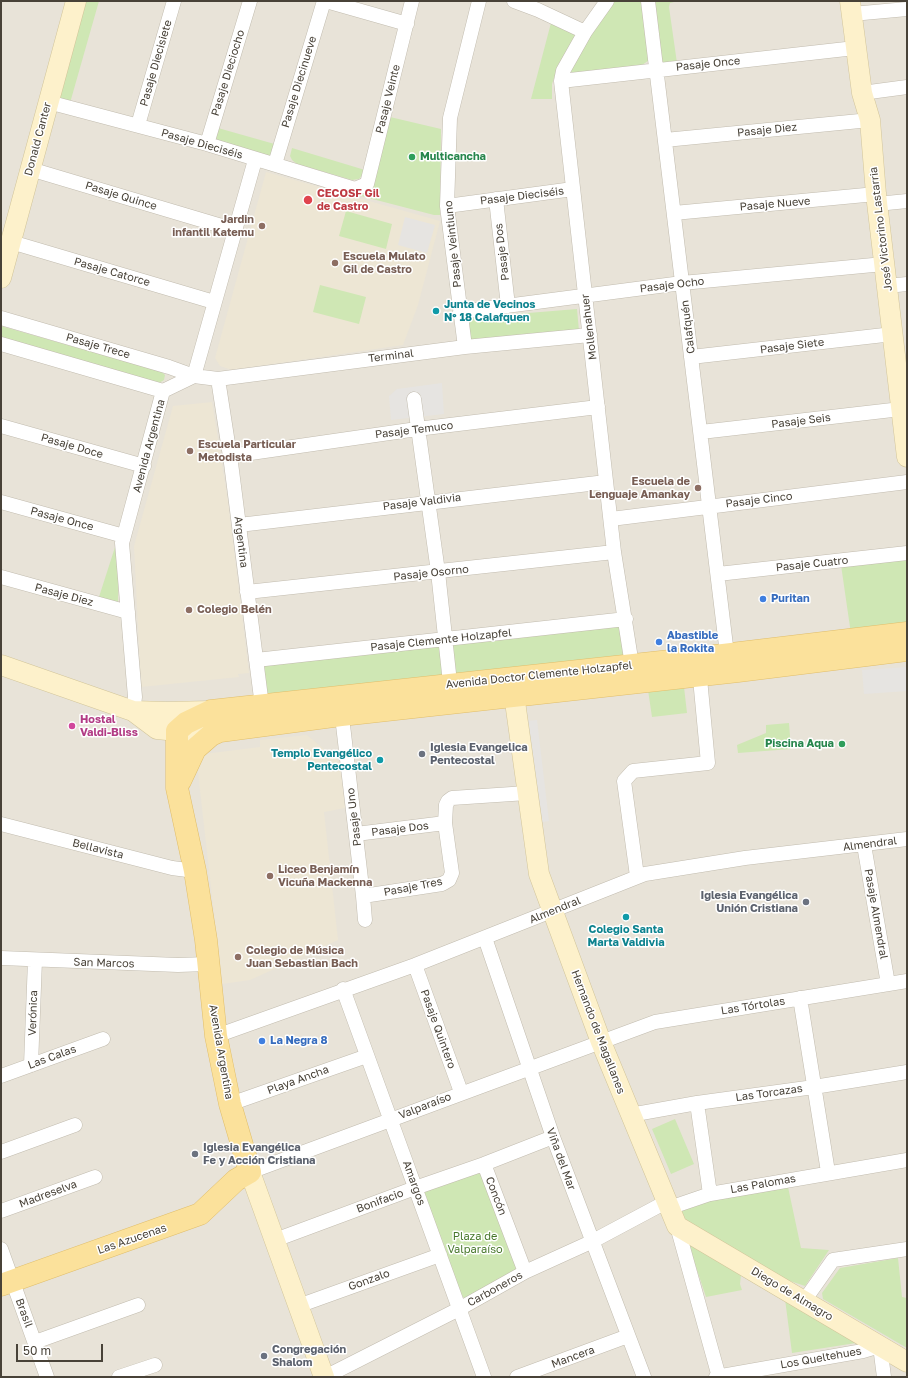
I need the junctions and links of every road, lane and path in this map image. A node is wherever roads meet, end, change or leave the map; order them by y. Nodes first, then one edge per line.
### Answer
1 (76, 1) edge
2 (174, 1) edge
3 (250, 1) edge
4 (325, 1) edge
5 (412, 1) edge
6 (479, 1) edge
7 (514, 1) edge
8 (607, 1) edge
9 (648, 1) edge
10 (851, 7) edge
11 (907, 9) edge
12 (406, 24) junction
13 (586, 32) junction
14 (855, 48) junction
15 (656, 69) junction
16 (562, 81) junction
17 (907, 88) edge
18 (862, 93) junction
19 (48, 102) junction
20 (870, 120) junction
21 (138, 125) junction
22 (665, 140) junction
23 (207, 144) junction
24 (256, 160) junction
25 (275, 164) junction
26 (30, 169) junction
27 (356, 189) joint
28 (573, 189) junction
29 (496, 199) junction
30 (877, 199) junction
31 (907, 201) edge
32 (447, 206) junction
33 (674, 213) junction
34 (235, 230) junction
35 (11, 242) junction
36 (884, 264) junction
37 (1, 278) edge
38 (682, 283) junction
39 (907, 284) edge
40 (888, 286) junction
41 (585, 296) junction
42 (214, 302) junction
43 (508, 306) junction
44 (460, 312) junction
45 (1, 318) edge
46 (893, 334) junction
47 (590, 335) junction
48 (1, 344) edge
49 (465, 347) junction
50 (691, 358) junction
51 (902, 372) edge
52 (194, 376) junction
53 (218, 379) junction
54 (163, 391) junction
55 (414, 399) dead end
56 (598, 408) junction
57 (902, 409) junction
58 (1, 426) edge
59 (417, 429) junction
60 (701, 432) junction
61 (230, 456) junction
62 (907, 457) edge
63 (144, 466) junction
64 (606, 482) junction
65 (907, 482) edge
66 (427, 501) junction
67 (1, 502) edge
68 (710, 506) junction
69 (611, 519) junction
70 (239, 525) junction
71 (124, 536) junction
72 (614, 552) junction
73 (907, 553) edge
74 (438, 572) junction
75 (718, 574) junction
76 (1, 577) edge
77 (248, 592) junction
78 (128, 612) junction
79 (626, 619) junction
80 (907, 633) edge
81 (445, 640) junction
82 (907, 650) edge
83 (727, 654) junction
84 (256, 660) junction
85 (1, 665) edge
86 (632, 665) junction
87 (699, 666) junction
88 (513, 687) junction
89 (451, 694) junction
90 (262, 706) junction
91 (341, 706) junction
92 (133, 710) junction
93 (211, 711) junction
94 (177, 731) junction
95 (220, 731) junction
96 (177, 788) junction
97 (527, 793) junction
98 (445, 823) junction
99 (1, 824) edge
100 (356, 834) junction
101 (907, 839) edge
102 (864, 845) junction
103 (195, 871) junction
104 (637, 876) junction
105 (364, 896) junction
106 (553, 910) junction
107 (365, 920) dead end
108 (485, 938) junction
109 (1, 958) edge
110 (35, 960) junction
111 (207, 964) junction
112 (415, 965) junction
113 (907, 981) edge
114 (888, 984) junction
115 (343, 989) junction
116 (800, 998) junction
117 (216, 1036) junction
118 (103, 1038) dead end
119 (601, 1042) junction
120 (367, 1056) junction
121 (31, 1065) junction
122 (528, 1068) junction
123 (907, 1072) edge
124 (1, 1076) edge
125 (814, 1087) junction
126 (461, 1092) junction
127 (697, 1103) junction
128 (230, 1104) junction
129 (630, 1116) junction
130 (391, 1119) junction
131 (75, 1125) dead end
132 (552, 1137) junction
133 (1, 1152) edge
134 (907, 1160) edge
135 (484, 1164) junction
136 (250, 1172) junction
137 (828, 1172) junction
138 (95, 1177) dead end
139 (415, 1188) junction
140 (710, 1194) junction
141 (667, 1205) junction
142 (1, 1211) edge
143 (677, 1226) junction
144 (275, 1240) junction
145 (591, 1242) junction
146 (1, 1249) edge
147 (907, 1249) edge
148 (440, 1255) junction
149 (525, 1272) junction
150 (7, 1283) edge
151 (804, 1301) junction
152 (138, 1305) dead end
153 (298, 1306) junction
154 (460, 1309) junction
155 (628, 1336) junction
156 (35, 1342) junction
157 (880, 1346) junction
158 (907, 1362) edge
159 (155, 1365) dead end
160 (45, 1376) edge
161 (119, 1377) edge
162 (324, 1377) edge
163 (484, 1377) edge
164 (517, 1377) edge
165 (644, 1377) edge
166 (718, 1377) edge
167 (884, 1377) edge

1 - 19 street, Donald Canter
2 - 21 street, Pasaje Diecisiete
3 - 23 street, Pasaje Dieciocho
4 - 12 street
4 - 25 street, Pasaje Diecinueve
5 - 12 street, Pasaje Veinte
6 - 32 street, Pasaje Veintiuno
7 - 13 street
8 - 13 street, Mollenahuer
9 - 15 street, Calafquén
10 - 11 street
10 - 14 street, José Victorino Lastarria
12 - 27 street, Pasaje Veinte
13 - 16 street, Mollenahuer
14 - 15 street, Pasaje Once
14 - 18 street, José Victorino Lastarria
15 - 16 street, Pasaje Once
15 - 22 street, Calafquén
16 - 28 street, Mollenahuer
17 - 18 street
18 - 20 street, José Victorino Lastarria
19 - 21 street, Pasaje Dieciséis
19 - 26 street, Donald Canter
20 - 22 street, Pasaje Diez
20 - 30 street, José Victorino Lastarria
21 - 23 street, Pasaje Dieciséis
22 - 33 street, Calafquén
23 - 24 street, Pasaje Dieciséis
24 - 25 street, Pasaje Dieciséis
24 - 34 street
25 - 27 street, Pasaje Dieciséis
26 - 34 street, Pasaje Quince
26 - 35 street, Donald Canter
28 - 29 street, Pasaje Dieciséis
28 - 41 street, Mollenahuer
29 - 32 street, Pasaje Dieciséis
29 - 43 street, Pasaje Dos
30 - 31 street, Pasaje Nueve
30 - 33 street, Pasaje Nueve
30 - 36 street, José Victorino Lastarria
32 - 44 street, Pasaje Veintiuno
33 - 38 street, Calafquén
34 - 42 street
35 - 37 street, Donald Canter
35 - 42 street, Pasaje Catorce
36 - 38 street, Pasaje Ocho
36 - 40 street, José Victorino Lastarria
38 - 41 street, Pasaje Ocho
38 - 50 street, Calafquén
39 - 40 street
40 - 46 street, José Victorino Lastarria
41 - 43 street, Pasaje Ocho
41 - 47 street, Mollenahuer
42 - 52 street
43 - 44 street, Pasaje Ocho
44 - 49 street, Pasaje Veintiuno
45 - 52 street, Pasaje Trece
46 - 50 street, Pasaje Siete
46 - 51 street, José Victorino Lastarria
47 - 49 street, Terminal
47 - 56 street, Mollenahuer
48 - 54 street
49 - 53 street, Terminal
50 - 60 street, Calafquén
51 - 57 street, José Victorino Lastarria
52 - 53 street, Terminal
52 - 54 street, Avenida Argentina
53 - 61 street, Argentina
54 - 63 street, Avenida Argentina
55 - 59 street
56 - 59 street, Pasaje Temuco
56 - 64 street, Mollenahuer
57 - 60 street, Pasaje Seis
57 - 62 street, José Victorino Lastarria
58 - 63 street, Pasaje Doce
59 - 61 street, Pasaje Temuco
59 - 66 street
60 - 68 street, Calafquén
61 - 70 street, Argentina
63 - 71 street, Avenida Argentina
64 - 66 street, Pasaje Valdivia
64 - 69 street, Mollenahuer
65 - 68 street, Pasaje Cinco
66 - 70 street, Pasaje Valdivia
66 - 74 street
67 - 71 street, Pasaje Once
68 - 69 street, Pasaje Cinco
68 - 75 street, Calafquén
69 - 72 street, Mollenahuer
70 - 77 street, Argentina
71 - 78 street, Avenida Argentina
72 - 74 street, Pasaje Osorno
72 - 79 street, Mollenahuer
73 - 75 street, Pasaje Cuatro
74 - 77 street, Pasaje Osorno
74 - 81 street
75 - 83 street, Calafquén
76 - 78 street, Pasaje Diez
77 - 84 street, Argentina
78 - 92 street, Avenida Argentina
79 - 81 street, Pasaje Clemente Holzapfel
79 - 86 street, Mollenahuer
80 - 83 main road, Avenida Doctor Clemente Holzapfel
81 - 84 street, Pasaje Clemente Holzapfel
81 - 89 street
82 - 87 main road, Avenida Doctor Clemente Holzapfel
83 - 87 main road, Avenida Doctor Clemente Holzapfel
84 - 90 street, Argentina
85 - 92 street, Avenida Doctor Clemente Holzapfel
86 - 87 main road, Avenida Doctor Clemente Holzapfel
86 - 88 main road, Avenida Doctor Clemente Holzapfel
87 - 88 main road, Avenida Doctor Clemente Holzapfel
87 - 104 street
88 - 89 main road, Avenida Doctor Clemente Holzapfel
88 - 97 street, Hernando de Magallanes
89 - 91 main road, Avenida Doctor Clemente Holzapfel
90 - 91 main road, Avenida Doctor Clemente Holzapfel
90 - 93 main road, Avenida Doctor Clemente Holzapfel
91 - 95 main road, Avenida Doctor Clemente Holzapfel
91 - 100 street, Pasaje Uno
92 - 93 street
92 - 94 street, Avenida Doctor Clemente Holzapfel
93 - 94 main road, Avenida Doctor Clemente Holzapfel
94 - 95 street, Avenida Doctor Clemente Holzapfel
94 - 96 main road
95 - 96 main road
96 - 103 main road, Avenida Argentina
97 - 98 street, Pasaje Tres
97 - 106 street, Hernando de Magallanes
98 - 100 street, Pasaje Dos
98 - 105 street, Pasaje Tres
99 - 103 street, Bellavista
100 - 105 street, Pasaje Uno
101 - 102 street, Almendral
102 - 104 street, Almendral
102 - 114 street, Pasaje Almendral
103 - 111 main road, Avenida Argentina
104 - 106 street, Almendral
105 - 107 street, Pasaje Uno
106 - 108 street, Almendral
106 - 119 street, Hernando de Magallanes
108 - 112 street, Almendral
108 - 122 street, Viña del Mar
109 - 110 street, San Marcos
110 - 111 street, San Marcos
110 - 121 street, Verónica
111 - 117 main road, Avenida Argentina
112 - 115 street, Almendral
112 - 126 street, Pasaje Quintero
113 - 114 street, Las Tórtolas
114 - 116 street, Las Tórtolas
115 - 117 street, Almendral
115 - 120 street, Amargos
116 - 119 street, Las Tórtolas
116 - 125 street
117 - 128 main road, Avenida Argentina
118 - 121 street, Las Calas
119 - 122 street, Valparaíso
119 - 129 street, Hernando de Magallanes
120 - 128 street, Playa Ancha
120 - 130 street, Amargos
121 - 124 street, Las Calas
122 - 126 street, Valparaíso
122 - 132 street, Viña del Mar
123 - 125 street, Las Torcazas
125 - 127 street, Las Torcazas
125 - 137 street
126 - 130 street, Valparaíso
127 - 129 street, Las Torcazas
127 - 140 street
128 - 136 main road, Avenida Argentina
129 - 141 street, Hernando de Magallanes
130 - 136 street, Valparaíso
130 - 139 street, Amargos
131 - 133 street
132 - 135 street, Bonifacio
132 - 145 street, Viña del Mar
134 - 137 street, Las Palomas
135 - 139 street, Bonifacio
135 - 149 street, Concón
136 - 144 street, Avenida Argentina
136 - 150 main road, Las Azucenas
137 - 140 street, Las Palomas
138 - 142 street, Madreselva
139 - 144 street, Bonifacio
139 - 148 street, Amargos
140 - 141 street, Las Palomas
141 - 143 street, Hernando de Magallanes
141 - 145 street, Carboneros
143 - 151 street, Diego de Almagro
143 - 166 street, Hernando de Magallanes
144 - 153 street, Avenida Argentina
145 - 149 street, Carboneros
145 - 155 street, Viña del Mar
146 - 150 street, Brasil
147 - 151 street
148 - 153 street, Gonzalo
148 - 154 street, Amargos
149 - 154 street, Carboneros
150 - 156 street, Brasil
151 - 157 street, Diego de Almagro
152 - 156 street
153 - 162 street, Avenida Argentina
154 - 162 street, Carboneros
154 - 163 street, Amargos
155 - 164 street, Mancera
155 - 165 street, Viña del Mar
156 - 160 street, Brasil
157 - 158 street, Diego de Almagro
157 - 166 street, Los Queltehues
157 - 167 street
159 - 161 street

